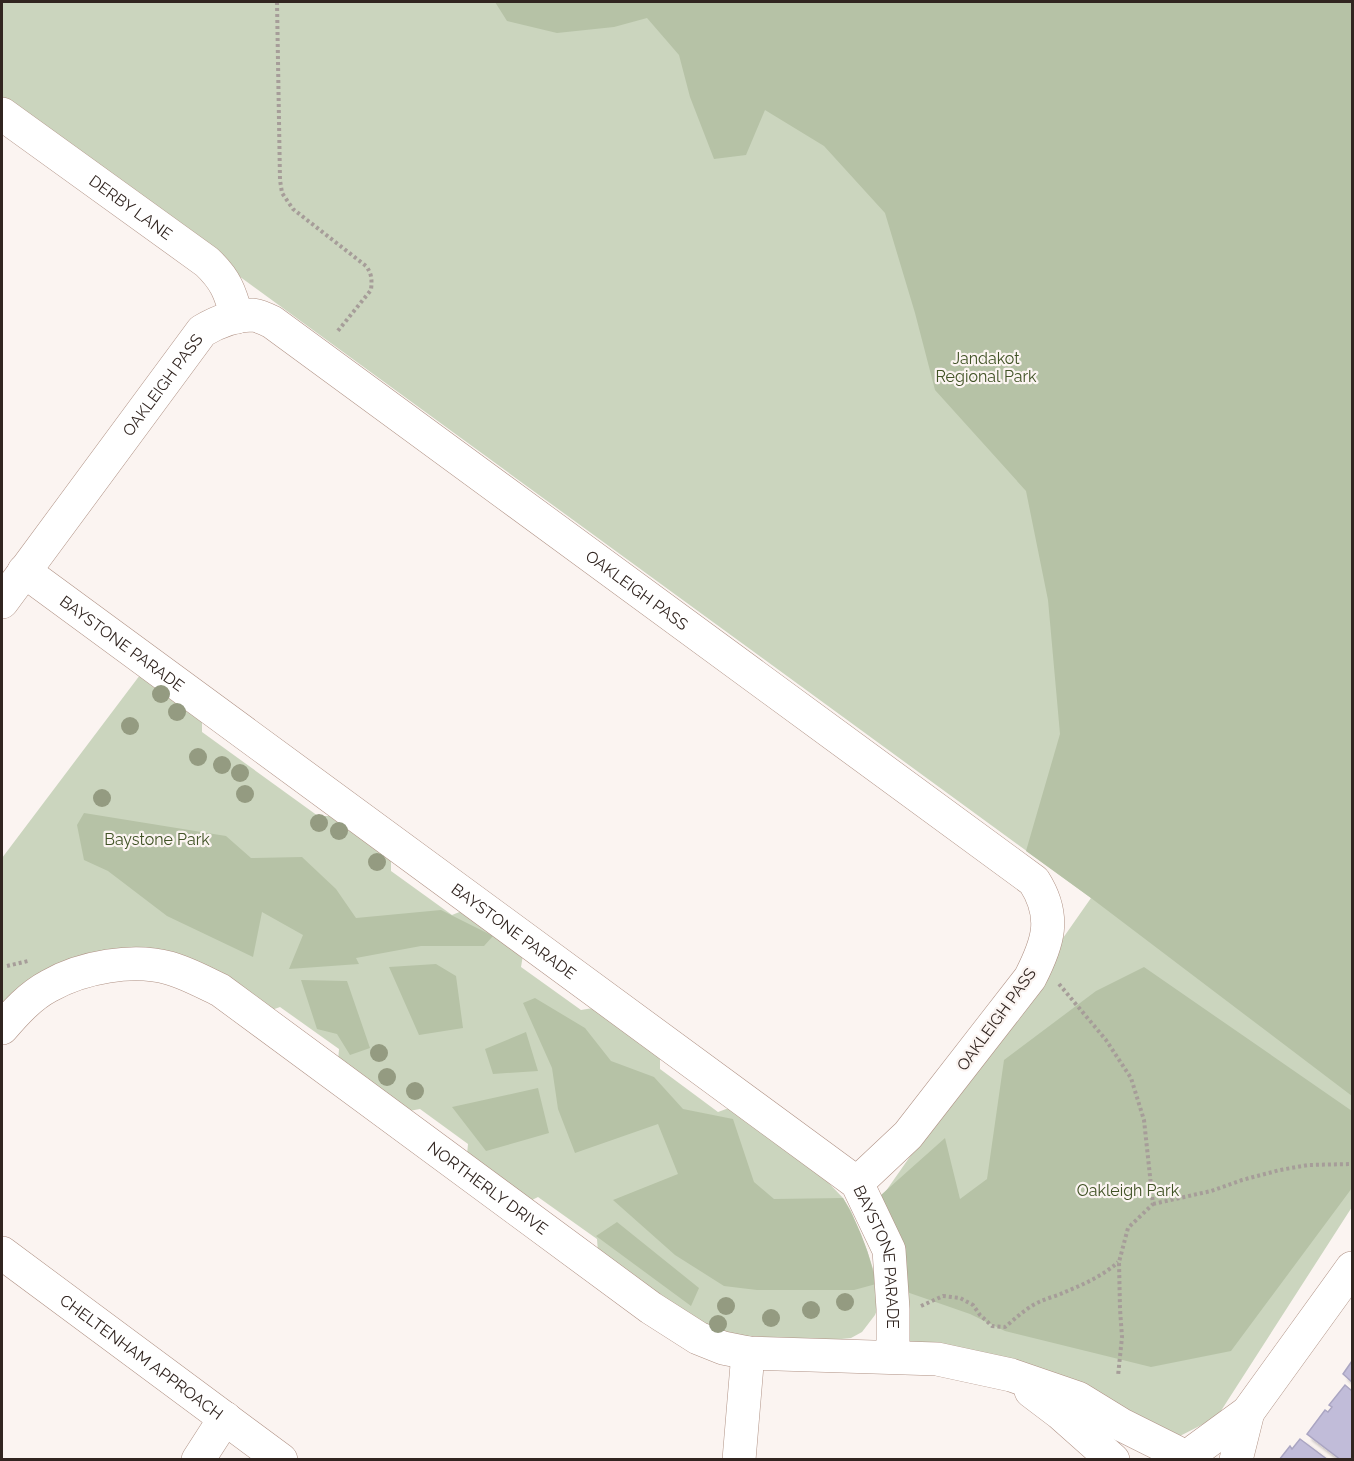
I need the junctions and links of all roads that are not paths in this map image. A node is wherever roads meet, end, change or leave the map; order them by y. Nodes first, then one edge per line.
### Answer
1 (2, 114) edge
2 (237, 317) junction
3 (24, 571) junction
4 (2, 602) edge
5 (2, 1028) edge
6 (858, 1183) junction
7 (2, 1253) edge
8 (1353, 1268) edge
9 (748, 1353) junction
10 (893, 1357) junction
11 (1011, 1375) junction
12 (1248, 1412) junction
13 (225, 1418) junction
14 (1188, 1455) edge
15 (198, 1460) edge
16 (281, 1460) edge
17 (739, 1460) edge
18 (1113, 1460) edge
19 (1236, 1460) edge

1 - 2 street, DERBY LANE
2 - 3 street, OAKLEIGH PASS
2 - 6 street, OAKLEIGH PASS
3 - 4 street, OAKLEIGH PASS
3 - 6 street, BAYSTONE PARADE
5 - 9 street, NORTHERLY DRIVE
6 - 10 street, BAYSTONE PARADE
7 - 13 street, CHELTENHAM APPROACH
8 - 12 street
9 - 10 street, NORTHERLY DRIVE
9 - 17 street
10 - 11 street, NORTHERLY DRIVE
11 - 14 street, NORTHERLY DRIVE
11 - 18 street, NORTHERLY DRIVE
12 - 14 street
12 - 19 street
13 - 15 street
13 - 16 street, CHELTENHAM APPROACH

